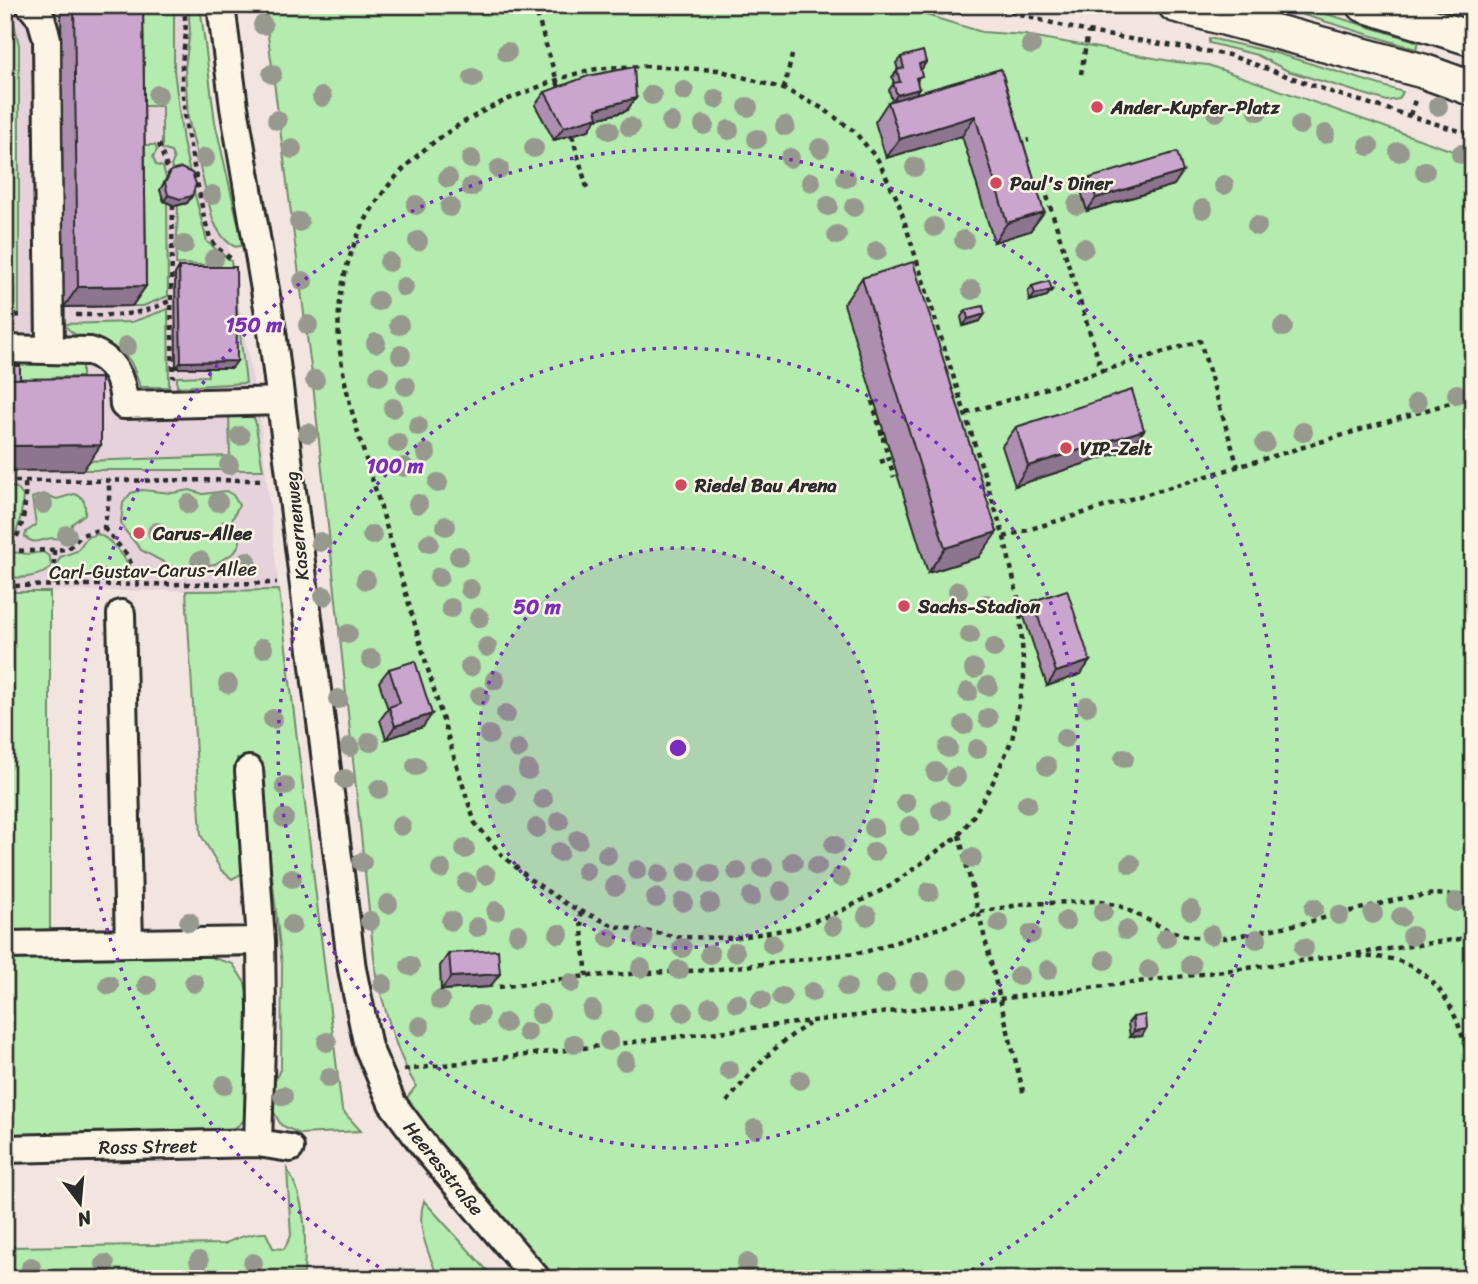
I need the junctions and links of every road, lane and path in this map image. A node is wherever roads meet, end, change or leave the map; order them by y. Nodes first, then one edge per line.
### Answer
1 (30, 5) edge
2 (184, 5) edge
3 (221, 5) edge
4 (534, 5) edge
5 (920, 5) edge
6 (981, 5) edge
7 (1175, 5) edge
8 (1364, 5) edge
9 (988, 7) junction
10 (999, 7) edge
11 (1088, 32) junction
12 (1473, 38) edge
13 (793, 51) dead end
14 (1081, 74) dead end
15 (557, 80) junction
16 (784, 89) junction
17 (1473, 89) edge
18 (561, 94) edge
19 (1416, 96) dead end
20 (1410, 116) junction
21 (572, 135) edge
22 (1473, 135) edge
23 (1030, 140) dead end
24 (159, 144) dead end
25 (1005, 146) edge
26 (170, 177) edge
27 (587, 188) dead end
28 (1045, 190) dead end
29 (173, 205) edge
30 (236, 261) dead end
31 (171, 300) junction
32 (50, 315) junction
33 (5, 316) edge
34 (5, 349) edge
35 (50, 349) junction
36 (1102, 371) junction
37 (1473, 396) edge
38 (281, 401) junction
39 (872, 401) dead end
40 (174, 403) junction
41 (966, 413) junction
42 (947, 419) edge
43 (889, 459) junction
44 (880, 462) dead end
45 (1238, 467) junction
46 (894, 477) dead end
47 (109, 480) junction
48 (290, 480) junction
49 (5, 481) edge
50 (25, 481) junction
51 (104, 528) junction
52 (1004, 537) junction
53 (54, 549) junction
54 (7, 552) edge
55 (302, 583) junction
56 (139, 584) junction
57 (54, 585) junction
58 (5, 586) edge
59 (121, 614) dead end
60 (249, 770) dead end
61 (959, 835) junction
62 (1473, 896) edge
63 (579, 911) junction
64 (979, 912) junction
65 (1473, 937) edge
66 (261, 941) junction
67 (129, 943) junction
68 (5, 946) edge
69 (1352, 955) junction
70 (587, 976) junction
71 (499, 987) edge
72 (1001, 999) junction
73 (812, 1021) junction
74 (368, 1047) joint
75 (379, 1074) junction
76 (1473, 1076) edge
77 (1024, 1095) dead end
78 (727, 1102) dead end
79 (258, 1143) junction
80 (290, 1148) dead end
81 (5, 1149) edge
82 (537, 1279) edge

1 - 32 street
2 - 30 path
3 - 38 street, Kasernenweg
4 - 15 path
5 - 9 path
6 - 9 path
7 - 17 main road
8 - 12 main road
9 - 10 path
10 - 11 path
11 - 14 path
11 - 20 path
13 - 16 path
15 - 16 path
15 - 18 path
15 - 63 path
16 - 41 path
19 - 20 path
20 - 22 path
21 - 27 path
23 - 25 path
24 - 26 path
28 - 36 path
29 - 31 path
31 - 32 path
31 - 40 path
32 - 33 path
32 - 35 street
34 - 35 street
35 - 40 street
36 - 41 path
36 - 45 path
37 - 45 path
38 - 40 street
38 - 48 street, Kasernenweg
39 - 43 path
41 - 42 path
41 - 52 path
43 - 44 path
43 - 46 path
45 - 52 path
47 - 48 path
47 - 50 path
47 - 51 path
48 - 55 street, Kasernenweg
49 - 50 path
50 - 54 path
51 - 53 path
51 - 56 path
52 - 61 path
53 - 54 path
53 - 57 path
55 - 56 path, Carl-Gustav-Carus-Allee
55 - 74 street, Kasernenweg
56 - 57 path, Carl-Gustav-Carus-Allee
57 - 58 path, Carl-Gustav-Carus-Allee
59 - 67 street
60 - 66 street
61 - 63 path
61 - 64 path
62 - 64 path
63 - 70 path
64 - 70 path
64 - 72 path
65 - 69 path
66 - 67 street
66 - 79 street
67 - 68 street
69 - 72 path
69 - 76 path
70 - 71 path
72 - 73 path
72 - 77 path
73 - 75 path
73 - 78 path
74 - 75 street, Heeresstraße
75 - 82 street, Heeresstraße
79 - 80 street, Ross Street
79 - 81 street, Ross Street

